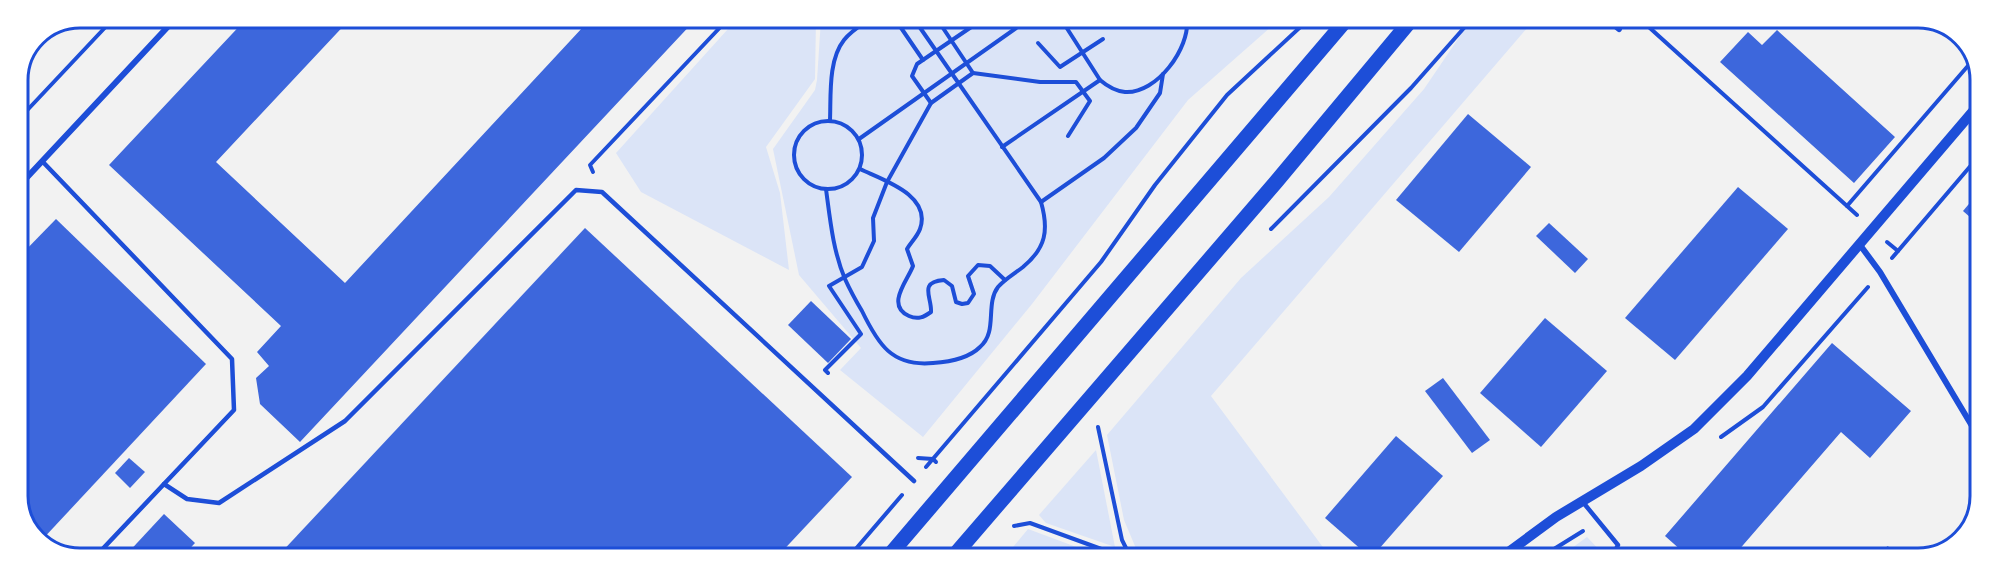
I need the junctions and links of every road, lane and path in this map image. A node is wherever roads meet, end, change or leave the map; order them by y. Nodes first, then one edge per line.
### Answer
1 (105, 28) edge
2 (167, 28) edge
3 (719, 28) edge
4 (859, 28) edge
5 (901, 28) edge
6 (921, 28) edge
7 (943, 28) edge
8 (970, 28) edge
9 (1016, 28) edge
10 (1067, 28) edge
11 (1187, 28) edge
12 (1299, 28) edge
13 (1339, 28) edge
14 (1405, 28) edge
15 (1465, 28) edge
16 (1650, 28) edge
17 (1103, 39) dead end
18 (951, 41) junction
19 (1038, 43) dead end
20 (936, 51) junction
21 (1082, 52) junction
22 (923, 60) junction
23 (966, 64) junction
24 (1968, 66) edge
25 (973, 73) junction
26 (1163, 73) junction
27 (952, 74) junction
28 (1100, 80) junction
29 (959, 84) junction
30 (1083, 90) junction
31 (924, 93) junction
32 (931, 103) junction
33 (28, 109) edge
34 (1969, 117) edge
35 (830, 120) junction
36 (1068, 136) dead end
37 (859, 139) junction
38 (1002, 147) junction
39 (42, 161) junction
40 (1969, 168) edge
41 (860, 169) junction
42 (28, 176) edge
43 (887, 182) junction
44 (826, 189) junction
45 (602, 192) junction
46 (1041, 202) junction
47 (1847, 206) junction
48 (1873, 230) junction
49 (1264, 237) dead end
50 (1856, 249) junction
51 (1898, 251) junction
52 (1880, 272) junction
53 (844, 277) junction
54 (1005, 280) junction
55 (833, 378) dead end
56 (1763, 407) dead end
57 (1106, 418) dead end
58 (1970, 422) edge
59 (1098, 427) junction
60 (1090, 436) dead end
61 (915, 458) dead end
62 (933, 459) junction
63 (956, 478) junction
64 (914, 481) junction
65 (164, 484) junction
66 (1582, 501) junction
67 (994, 509) junction
68 (1021, 517) dead end
69 (1013, 526) junction
70 (1006, 534) dead end
71 (104, 548) edge
72 (857, 548) edge
73 (896, 548) edge
74 (961, 548) edge
75 (1099, 548) edge
76 (1126, 548) edge
77 (1515, 548) edge
78 (1616, 548) edge

1 - 33 path
2 - 39 street
3 - 45 path
4 - 35 path
5 - 22 path
6 - 20 path
7 - 18 path
8 - 18 path
9 - 23 path
10 - 21 path
11 - 26 path
12 - 62 path
13 - 63 main road
14 - 67 main road
15 - 49 path
16 - 47 path
17 - 21 path
18 - 20 path
18 - 23 path
19 - 21 path
20 - 22 path
20 - 27 path
21 - 28 path
22 - 31 path
23 - 25 path
23 - 27 path
24 - 47 path
25 - 29 path
25 - 30 path
26 - 28 path
26 - 46 path
27 - 29 path
27 - 31 path
28 - 30 path
29 - 32 path
29 - 38 path
30 - 36 path
30 - 38 path
31 - 32 path
31 - 37 path
32 - 43 path
34 - 48 street
35 - 37 path
35 - 44 path
37 - 41 path
38 - 46 path
39 - 42 street
39 - 65 lane
40 - 51 path
41 - 43 path
41 - 44 path
43 - 53 path
43 - 54 path
44 - 53 path
45 - 64 lane
45 - 65 lane
46 - 54 path
47 - 48 path
48 - 50 street
48 - 51 path
50 - 52 street
50 - 66 street
51 - 52 path
52 - 56 path
52 - 58 street
53 - 54 path
53 - 55 path
57 - 59 path
59 - 60 path
59 - 76 path
61 - 62 path
62 - 63 path
62 - 64 path
63 - 73 main road
64 - 72 path
65 - 71 lane
66 - 77 street
66 - 78 lane
67 - 69 path
67 - 74 main road
68 - 69 path
69 - 70 path
69 - 75 path

